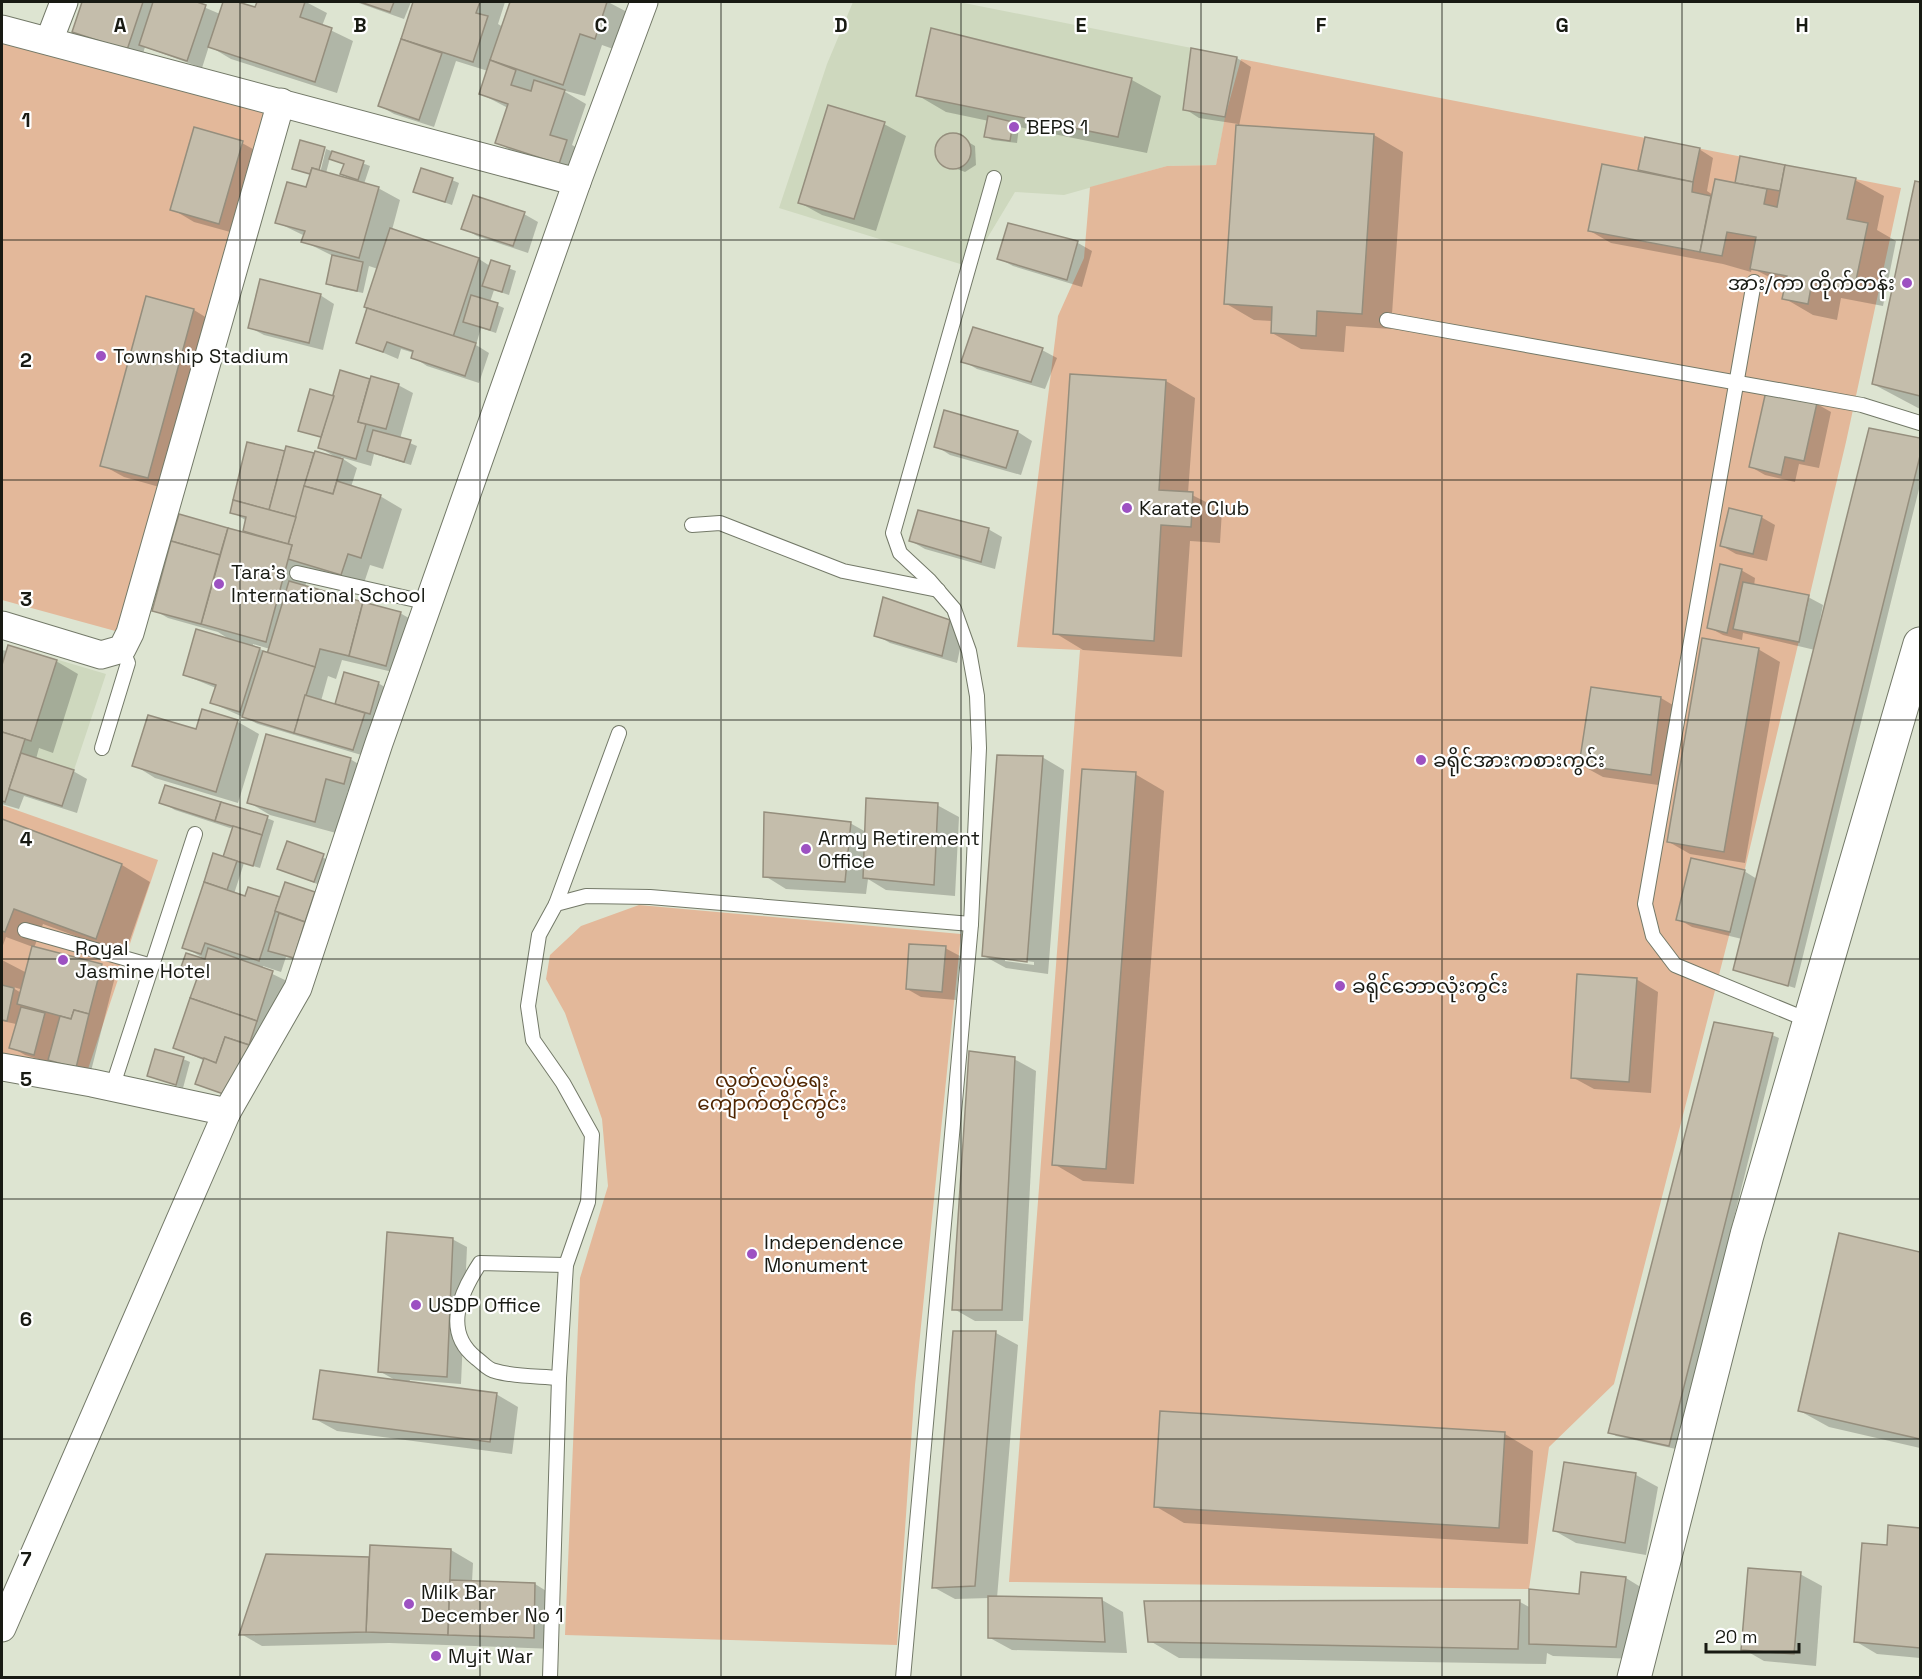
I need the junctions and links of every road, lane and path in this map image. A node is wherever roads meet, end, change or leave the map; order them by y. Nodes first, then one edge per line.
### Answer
1 (64, 2) edge
2 (644, 2) edge
3 (2, 29) edge
4 (49, 41) junction
5 (281, 102) junction
6 (994, 178) dead end
7 (577, 182) junction
8 (1754, 282) dead end
9 (1387, 320) dead end
10 (1736, 384) junction
11 (1920, 423) edge
12 (692, 525) dead end
13 (297, 573) dead end
14 (938, 590) junction
15 (429, 603) junction
16 (2, 626) edge
17 (1920, 644) edge
18 (122, 649) junction
19 (619, 733) dead end
20 (102, 748) dead end
21 (195, 834) dead end
22 (556, 904) junction
23 (971, 924) junction
24 (25, 930) dead end
25 (152, 966) junction
26 (1810, 1021) junction
27 (2, 1067) edge
28 (112, 1088) junction
29 (227, 1112) junction
30 (566, 1265) junction
31 (559, 1378) junction
32 (2, 1628) edge
33 (550, 1677) edge
34 (903, 1677) edge
35 (1634, 1677) edge

1 - 4 street
2 - 7 street
3 - 4 street
4 - 5 street
5 - 7 street
5 - 18 street
6 - 14 lane
7 - 15 street
8 - 10 lane
9 - 10 lane
10 - 11 lane
10 - 26 lane
12 - 14 lane
13 - 15 lane
14 - 23 lane
15 - 29 street
16 - 18 street
17 - 26 street
18 - 20 lane
19 - 22 lane
21 - 25 lane
22 - 23 lane
22 - 30 lane
23 - 34 lane
24 - 25 lane
25 - 28 lane
26 - 35 street
27 - 28 street
28 - 29 street
29 - 32 street
30 - 31 lane
30 - 31 lane
31 - 33 lane

